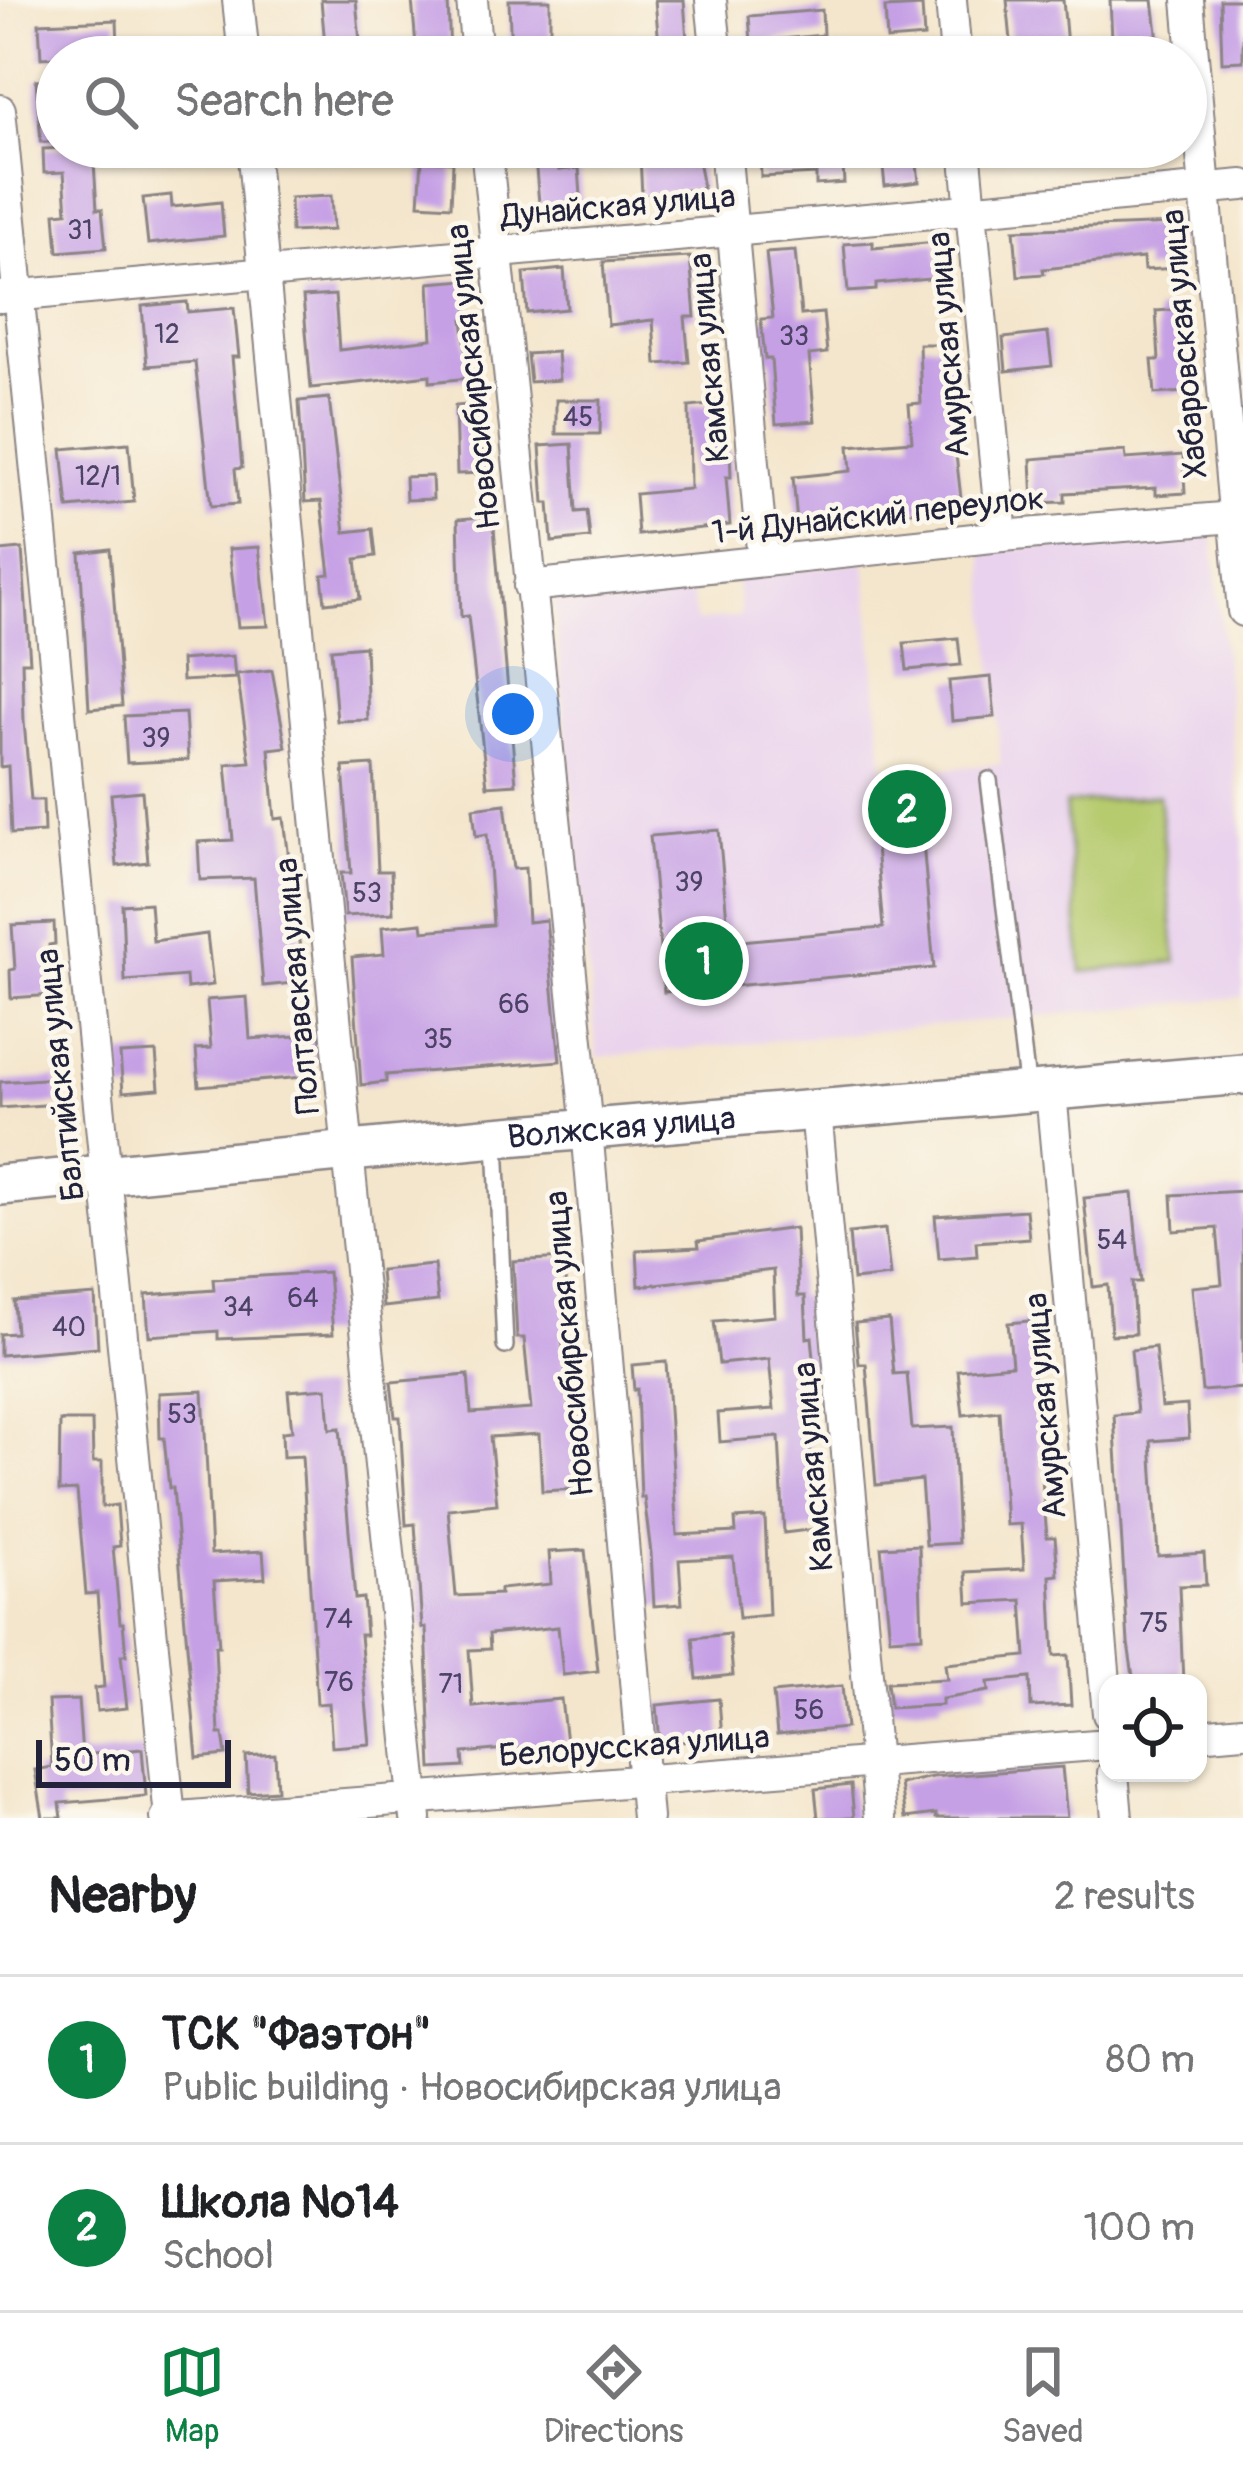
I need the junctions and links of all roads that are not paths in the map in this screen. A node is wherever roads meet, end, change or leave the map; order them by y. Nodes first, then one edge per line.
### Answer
1 (238, 0) edge
2 (472, 0) edge
3 (711, 0) edge
4 (951, 0) edge
5 (1188, 0) edge
6 (242, 36) edge
7 (475, 36) edge
8 (714, 36) edge
9 (954, 36) edge
10 (1191, 36) edge
11 (0, 110) edge
12 (254, 168) edge
13 (488, 168) edge
14 (727, 168) edge
15 (967, 168) edge
16 (1203, 168) edge
17 (1243, 185) edge
18 (1205, 189) junction
19 (971, 209) junction
20 (732, 231) junction
21 (496, 253) junction
22 (265, 274) junction
23 (8, 297) edge
24 (1234, 517) junction
25 (1002, 536) junction
26 (763, 561) junction
27 (529, 586) junction
28 (1243, 611) edge
29 (989, 780) dead end
30 (1243, 1074) edge
31 (1040, 1093) junction
32 (816, 1111) junction
33 (587, 1129) junction
34 (495, 1137) junction
35 (348, 1152) junction
36 (106, 1176) junction
37 (0, 1185) edge
38 (505, 1346) dead end
39 (1104, 1674) edge
40 (1243, 1731) edge
41 (1207, 1734) edge
42 (1099, 1745) edge
43 (875, 1762) junction
44 (644, 1780) junction
45 (1114, 1782) edge
46 (415, 1808) edge
47 (169, 1818) edge
48 (647, 1818) edge
49 (880, 1818) edge
50 (1117, 1818) edge

1 - 6 street
2 - 7 street
3 - 8 street
4 - 9 street
5 - 10 street, Хабаровская улица
11 - 23 street, Балтийская улица
12 - 22 street, Полтавская улица
13 - 21 street, Новосибирская улица
14 - 20 street, Камская улица
15 - 19 street, Амурская улица
16 - 18 street, Хабаровская улица
17 - 18 street, Дунайская улица
18 - 19 street, Дунайская улица
18 - 24 street, Хабаровская улица
19 - 20 street, Дунайская улица
19 - 25 street, Амурская улица
20 - 21 street, Дунайская улица
20 - 26 street, Камская улица
21 - 22 street, Дунайская улица
21 - 27 street, Новосибирская улица
22 - 23 street, Дунайская улица
22 - 35 street, Полтавская улица
23 - 36 street, Балтийская улица
24 - 25 street, 1-й Дунайский переулок
24 - 28 street, Хабаровская улица
25 - 26 street, 1-й Дунайский переулок
26 - 27 street, 1-й Дунайский переулок
27 - 33 street, Новосибирская улица
29 - 31 lane
30 - 31 street, Волжская улица
31 - 32 street, Волжская улица
31 - 39 street, Амурская улица
32 - 33 street, Волжская улица
32 - 43 street, Камская улица
33 - 34 street, Волжская улица
33 - 44 street, Новосибирская улица
34 - 35 street, Волжская улица
34 - 38 lane
35 - 36 street, Волжская улица
35 - 46 street, Полтавская улица
36 - 37 street, Волжская улица
36 - 47 street, Балтийская улица
40 - 41 street
42 - 43 street, Белорусская улица
43 - 44 street, Белорусская улица
43 - 49 street, Камская улица
44 - 46 street, Белорусская улица
44 - 48 street, Новосибирская улица
45 - 50 street
46 - 47 street, Белорусская улица

